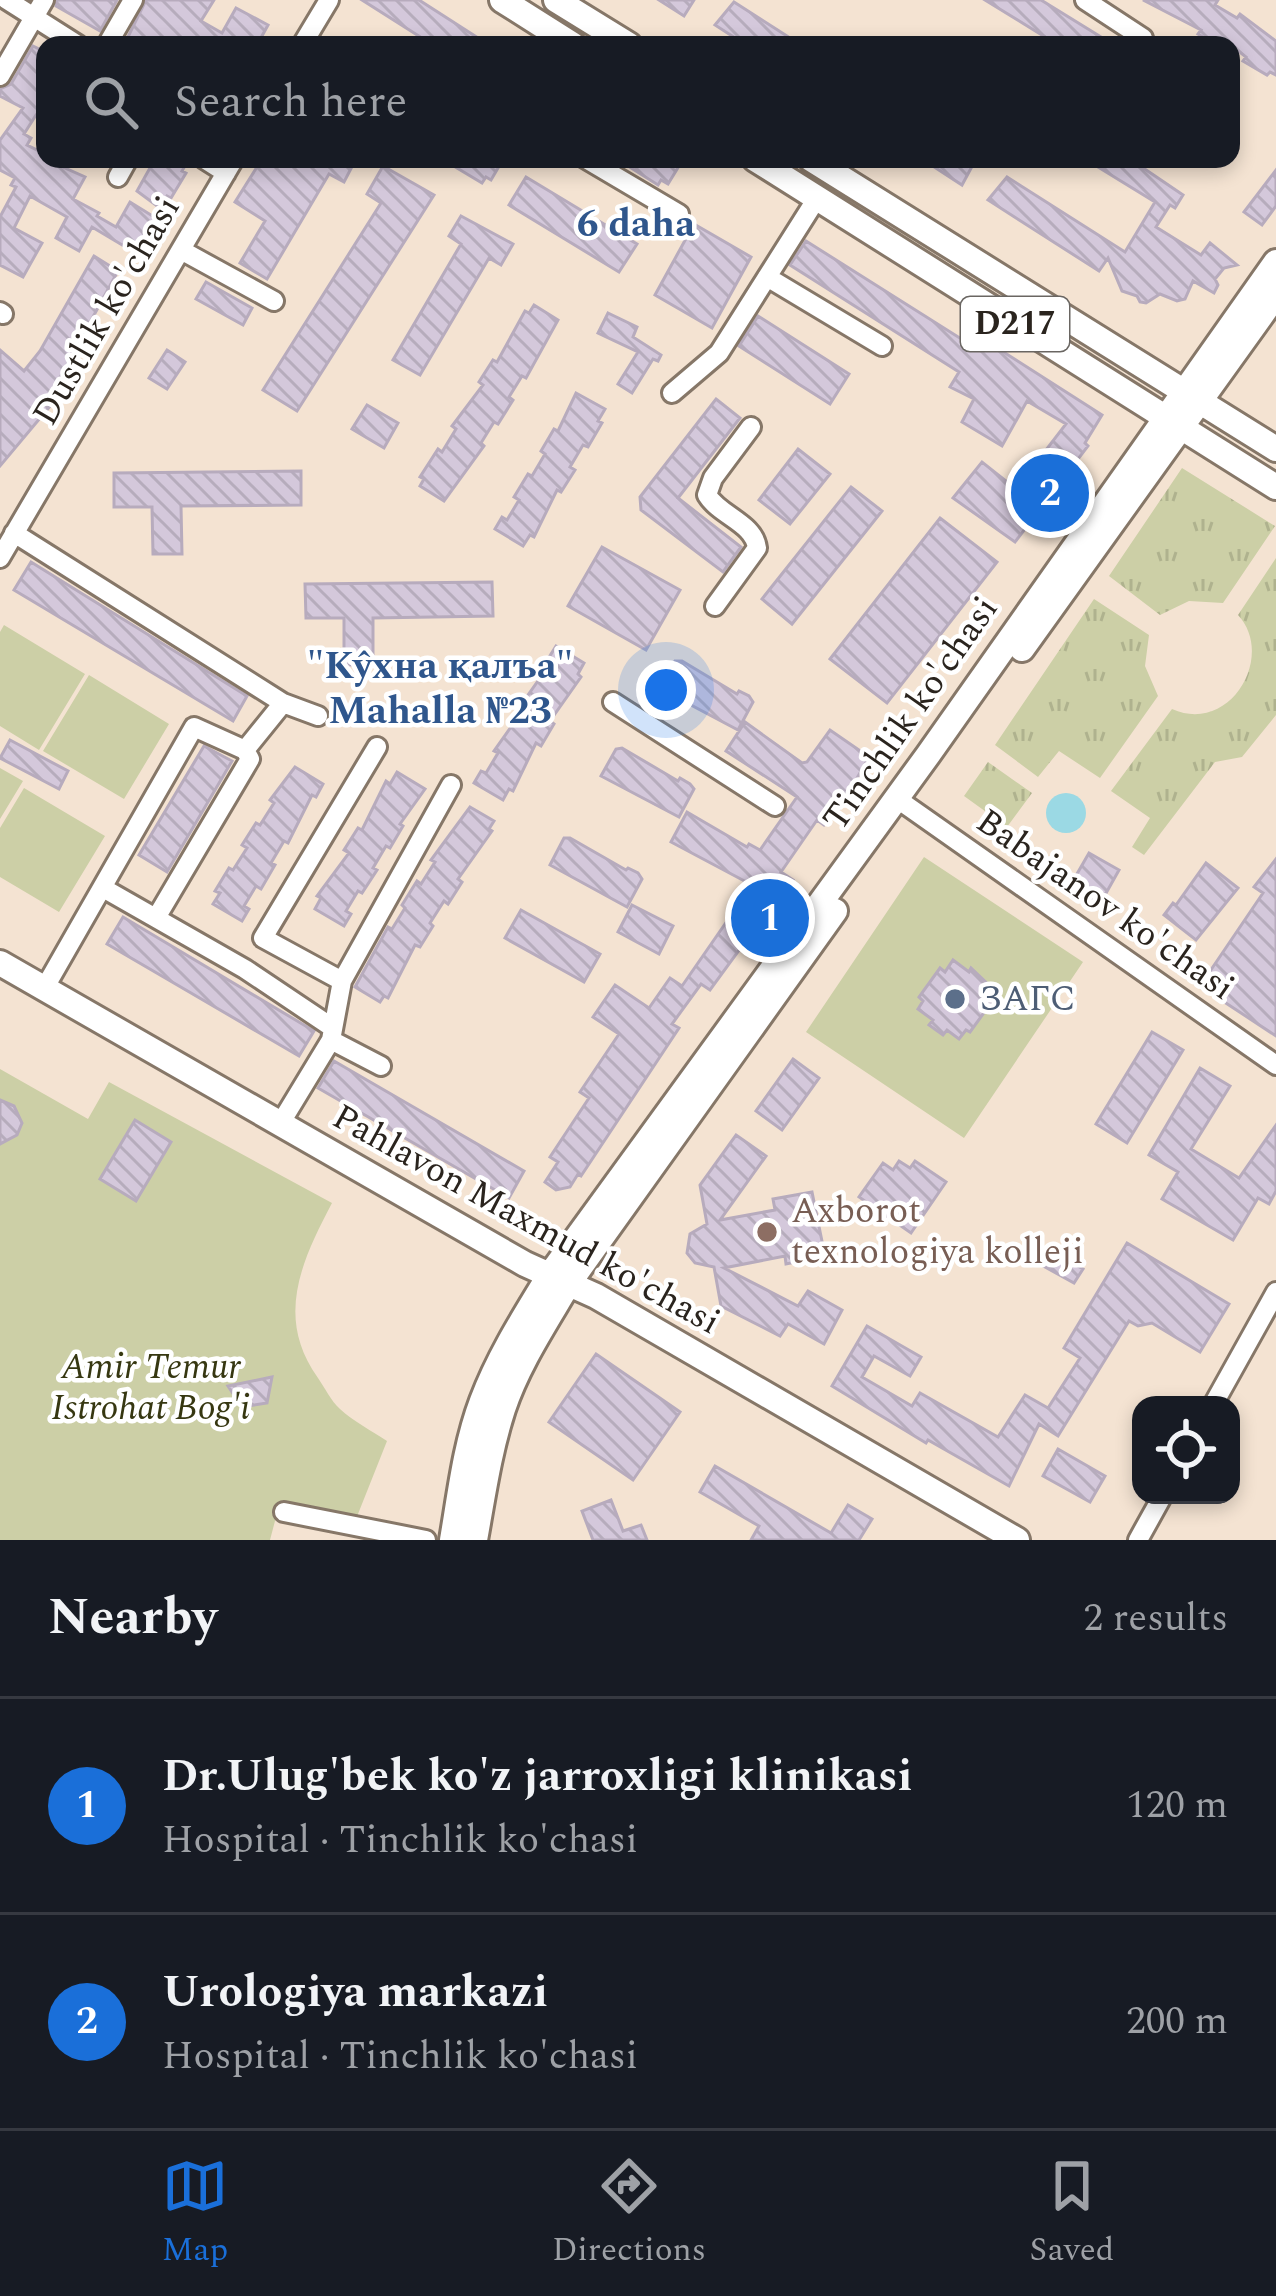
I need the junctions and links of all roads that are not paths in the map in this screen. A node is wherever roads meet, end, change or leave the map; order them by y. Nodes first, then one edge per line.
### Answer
1 (7, 0) edge
2 (133, 0) edge
3 (329, 0) edge
4 (502, 0) edge
5 (556, 0) edge
6 (1085, 0) edge
7 (39, 8) edge
8 (69, 36) edge
9 (112, 36) edge
10 (307, 36) edge
11 (559, 36) edge
12 (614, 36) edge
13 (1140, 36) edge
14 (0, 76) edge
15 (123, 168) edge
16 (229, 168) edge
17 (601, 168) edge
18 (769, 168) edge
19 (826, 168) edge
20 (118, 177) dead end
21 (817, 198) junction
22 (679, 214) dead end
23 (181, 250) junction
24 (1276, 262) edge
25 (767, 277) junction
26 (1276, 295) edge
27 (274, 302) dead end
28 (882, 346) dead end
29 (672, 393) dead end
30 (1191, 397) junction
31 (1172, 424) junction
32 (751, 427) dead end
33 (1276, 449) edge
34 (1276, 487) edge
35 (14, 533) junction
36 (0, 558) edge
37 (715, 606) dead end
38 (613, 702) dead end
39 (283, 703) junction
40 (318, 716) dead end
41 (377, 747) dead end
42 (245, 750) junction
43 (452, 785) dead end
44 (902, 803) junction
45 (775, 806) dead end
46 (103, 888) junction
47 (156, 918) junction
48 (263, 938) junction
49 (0, 963) edge
50 (245, 969) junction
51 (342, 981) junction
52 (44, 989) junction
53 (332, 1034) junction
54 (1276, 1065) edge
55 (381, 1066) dead end
56 (280, 1124) junction
57 (559, 1274) junction
58 (1276, 1292) edge
59 (1218, 1396) edge
60 (1158, 1504) edge
61 (284, 1512) dead end
62 (426, 1540) edge
63 (452, 1540) edge
64 (476, 1540) edge
65 (1017, 1540) edge
66 (1138, 1540) edge

1 - 7 street
2 - 9 street
3 - 10 street
4 - 11 main road
5 - 12 main road
6 - 13 street
7 - 8 street
7 - 14 street
15 - 20 street
16 - 23 street, Dustlik ko'chasi
17 - 22 street
18 - 21 main road, D217
19 - 30 main road, D217
21 - 25 street
21 - 31 main road, D217
23 - 27 street
23 - 35 street, Dustlik ko'chasi
24 - 30 main road, Tinchlik ko'chasi
25 - 28 street
25 - 29 street
26 - 30 main road, Tinchlik ko'chasi
30 - 31 main road, Tinchlik ko'chasi
30 - 33 main road, D217
31 - 34 main road, D217
31 - 44 main road, Tinchlik ko'chasi
32 - 37 street
35 - 36 street, Dustlik ko'chasi
35 - 39 street
38 - 45 street
39 - 40 street
39 - 42 street
41 - 48 street
42 - 46 street
42 - 47 street
43 - 51 street
44 - 54 street, Babajanov ko'chasi
44 - 57 main road, Tinchlik ko'chasi
46 - 47 street
46 - 52 street
47 - 50 street
48 - 50 street
48 - 51 street
49 - 52 main road, Pahlavon Maxmud ko'chasi
50 - 53 street
51 - 53 street
52 - 56 main road, Pahlavon Maxmud ko'chasi
53 - 55 street
53 - 56 street
56 - 57 main road, Pahlavon Maxmud ko'chasi
57 - 63 main road
57 - 64 main road
57 - 65 main road, Pahlavon Maxmud ko'chasi
58 - 59 street
60 - 66 street
61 - 62 street

